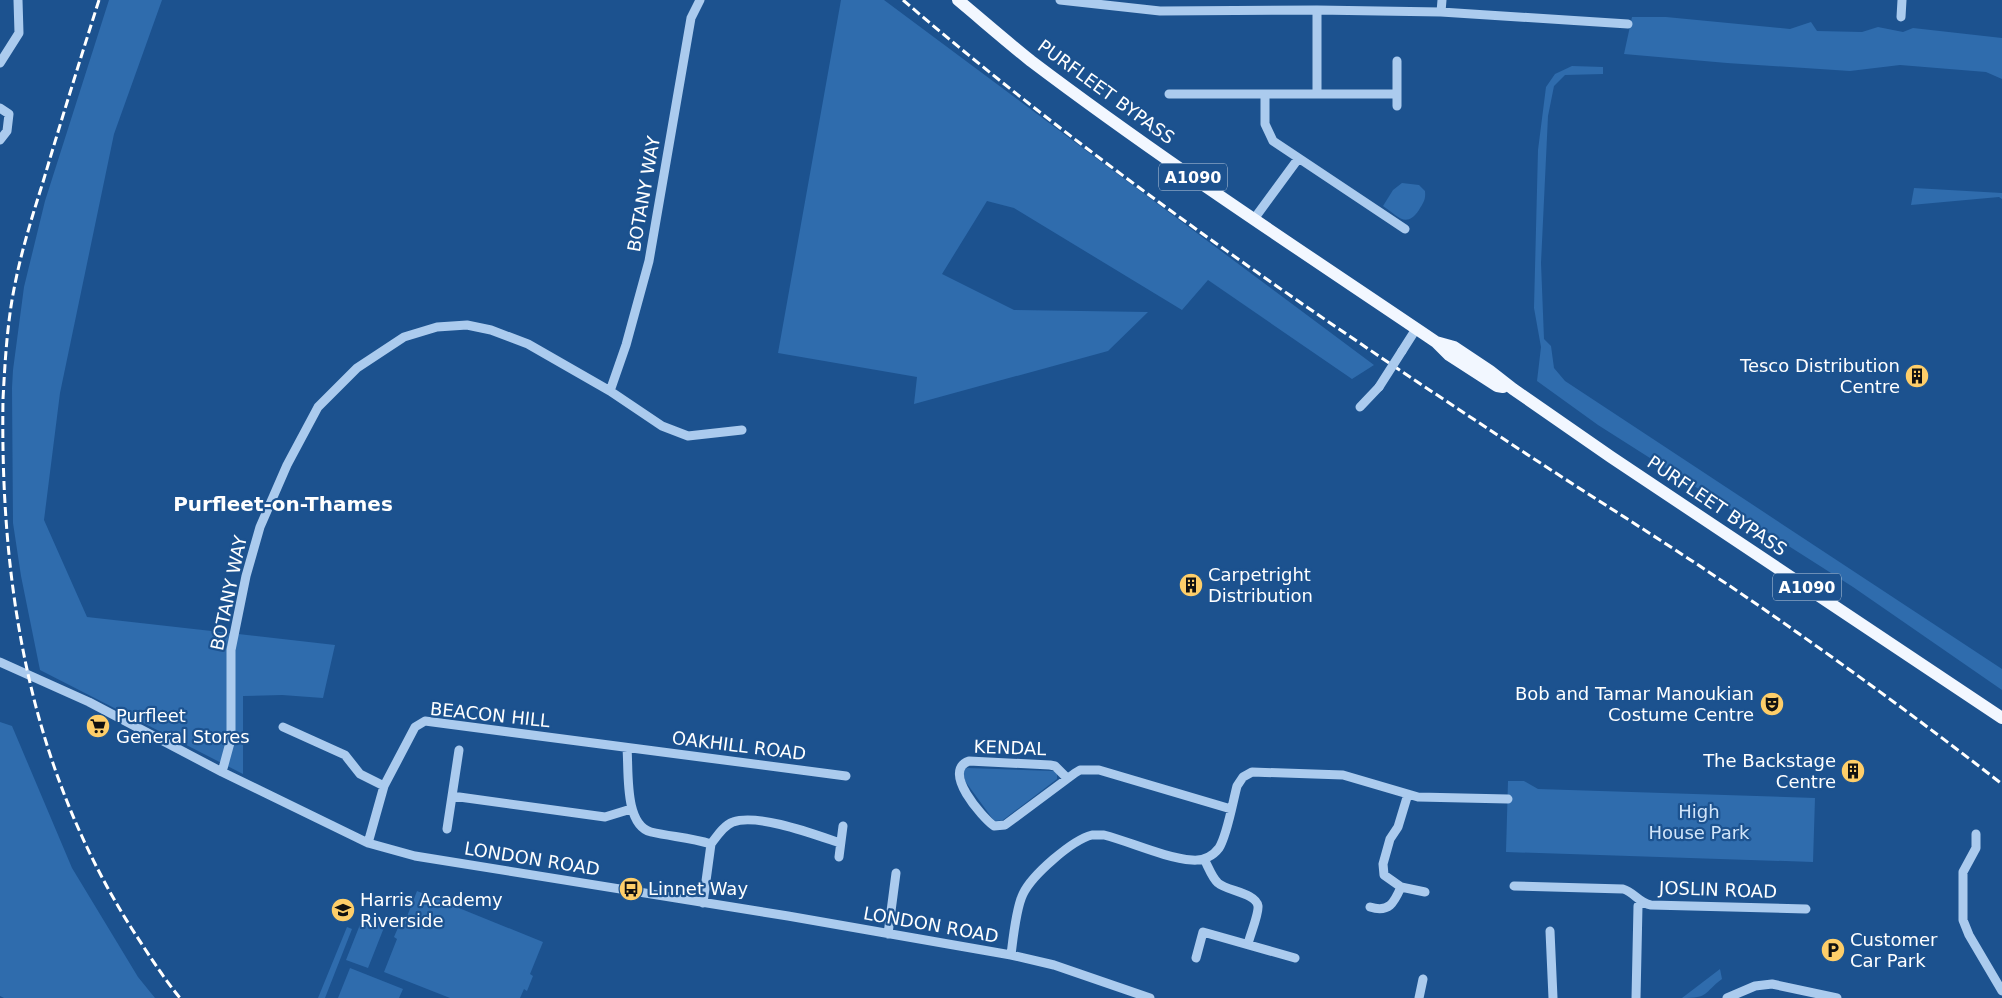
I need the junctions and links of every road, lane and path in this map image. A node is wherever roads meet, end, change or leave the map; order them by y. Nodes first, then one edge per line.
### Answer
1 (18, 0) edge
2 (700, 0) edge
3 (959, 0) edge
4 (1060, 0) edge
5 (1442, 0) edge
6 (1902, 0) edge
7 (1317, 10) junction
8 (1441, 12) junction
9 (1901, 18) dead end
10 (1628, 24) dead end
11 (1397, 61) dead end
12 (0, 63) edge
13 (1169, 94) dead end
14 (1265, 94) junction
15 (1317, 94) junction
16 (1397, 94) junction
17 (1397, 106) dead end
18 (0, 108) edge
19 (0, 140) edge
20 (1298, 159) junction
21 (1254, 220) junction
22 (1405, 229) dead end
23 (1416, 329) junction
24 (610, 391) junction
25 (1360, 407) dead end
26 (742, 430) dead end
27 (0, 662) edge
28 (2002, 718) edge
29 (283, 727) dead end
30 (628, 749) junction
31 (459, 750) dead end
32 (222, 772) junction
33 (846, 776) dead end
34 (1067, 778) junction
35 (384, 786) junction
36 (1408, 794) junction
37 (452, 796) junction
38 (1508, 799) dead end
39 (631, 809) junction
40 (1231, 810) junction
41 (843, 826) dead end
42 (447, 829) dead end
43 (1976, 834) dead end
44 (368, 843) junction
45 (711, 844) junction
46 (840, 844) junction
47 (839, 856) dead end
48 (1204, 859) junction
49 (896, 873) dead end
50 (1514, 886) dead end
51 (1402, 887) junction
52 (1425, 892) dead end
53 (1641, 902) junction
54 (702, 903) junction
55 (1370, 907) dead end
56 (1806, 909) dead end
57 (1550, 932) dead end
58 (888, 934) junction
59 (1248, 944) junction
60 (1010, 955) junction
61 (1196, 958) dead end
62 (1295, 958) dead end
63 (1423, 979) dead end
64 (2002, 991) edge
65 (1150, 998) edge
66 (1419, 998) edge
67 (1553, 998) edge
68 (1636, 998) edge
69 (1727, 998) edge
70 (1837, 998) edge

1 - 12 street
2 - 24 street, BOTANY WAY
3 - 21 main road, PURFLEET BYPASS / A1090
4 - 7 street
5 - 8 street
6 - 9 street
7 - 8 street
7 - 15 street
8 - 10 street
11 - 16 street
13 - 14 street
14 - 15 street
14 - 20 street
15 - 16 street
16 - 17 street
18 - 19 street
20 - 21 street
20 - 22 street
21 - 23 main road, PURFLEET BYPASS / A1090
23 - 25 street, bridge
23 - 28 main road, PURFLEET BYPASS / A1090
24 - 26 street, BOTANY WAY
24 - 32 street, BOTANY WAY
27 - 32 street, LONDON ROAD
29 - 35 street
30 - 33 street, OAKHILL ROAD
30 - 35 street, BEACON HILL
30 - 39 street
31 - 37 street
32 - 44 street, LONDON ROAD
34 - 34 street, KENDAL
34 - 40 street, KENDAL
35 - 44 street, BEACON HILL
36 - 38 street
36 - 40 street
36 - 51 street
37 - 39 street
37 - 42 street
39 - 45 street
40 - 48 street
41 - 46 street
43 - 64 street
44 - 54 street, LONDON ROAD
45 - 46 street
45 - 54 street
46 - 47 street
48 - 59 street
48 - 60 street
49 - 58 street
50 - 53 street, JOSLIN ROAD
51 - 52 street
51 - 55 street
53 - 56 street, JOSLIN ROAD
53 - 68 street
54 - 58 street, LONDON ROAD
57 - 67 street
58 - 60 street, LONDON ROAD
59 - 61 street
59 - 62 street
60 - 65 street, LONDON ROAD
63 - 66 street
69 - 70 street

